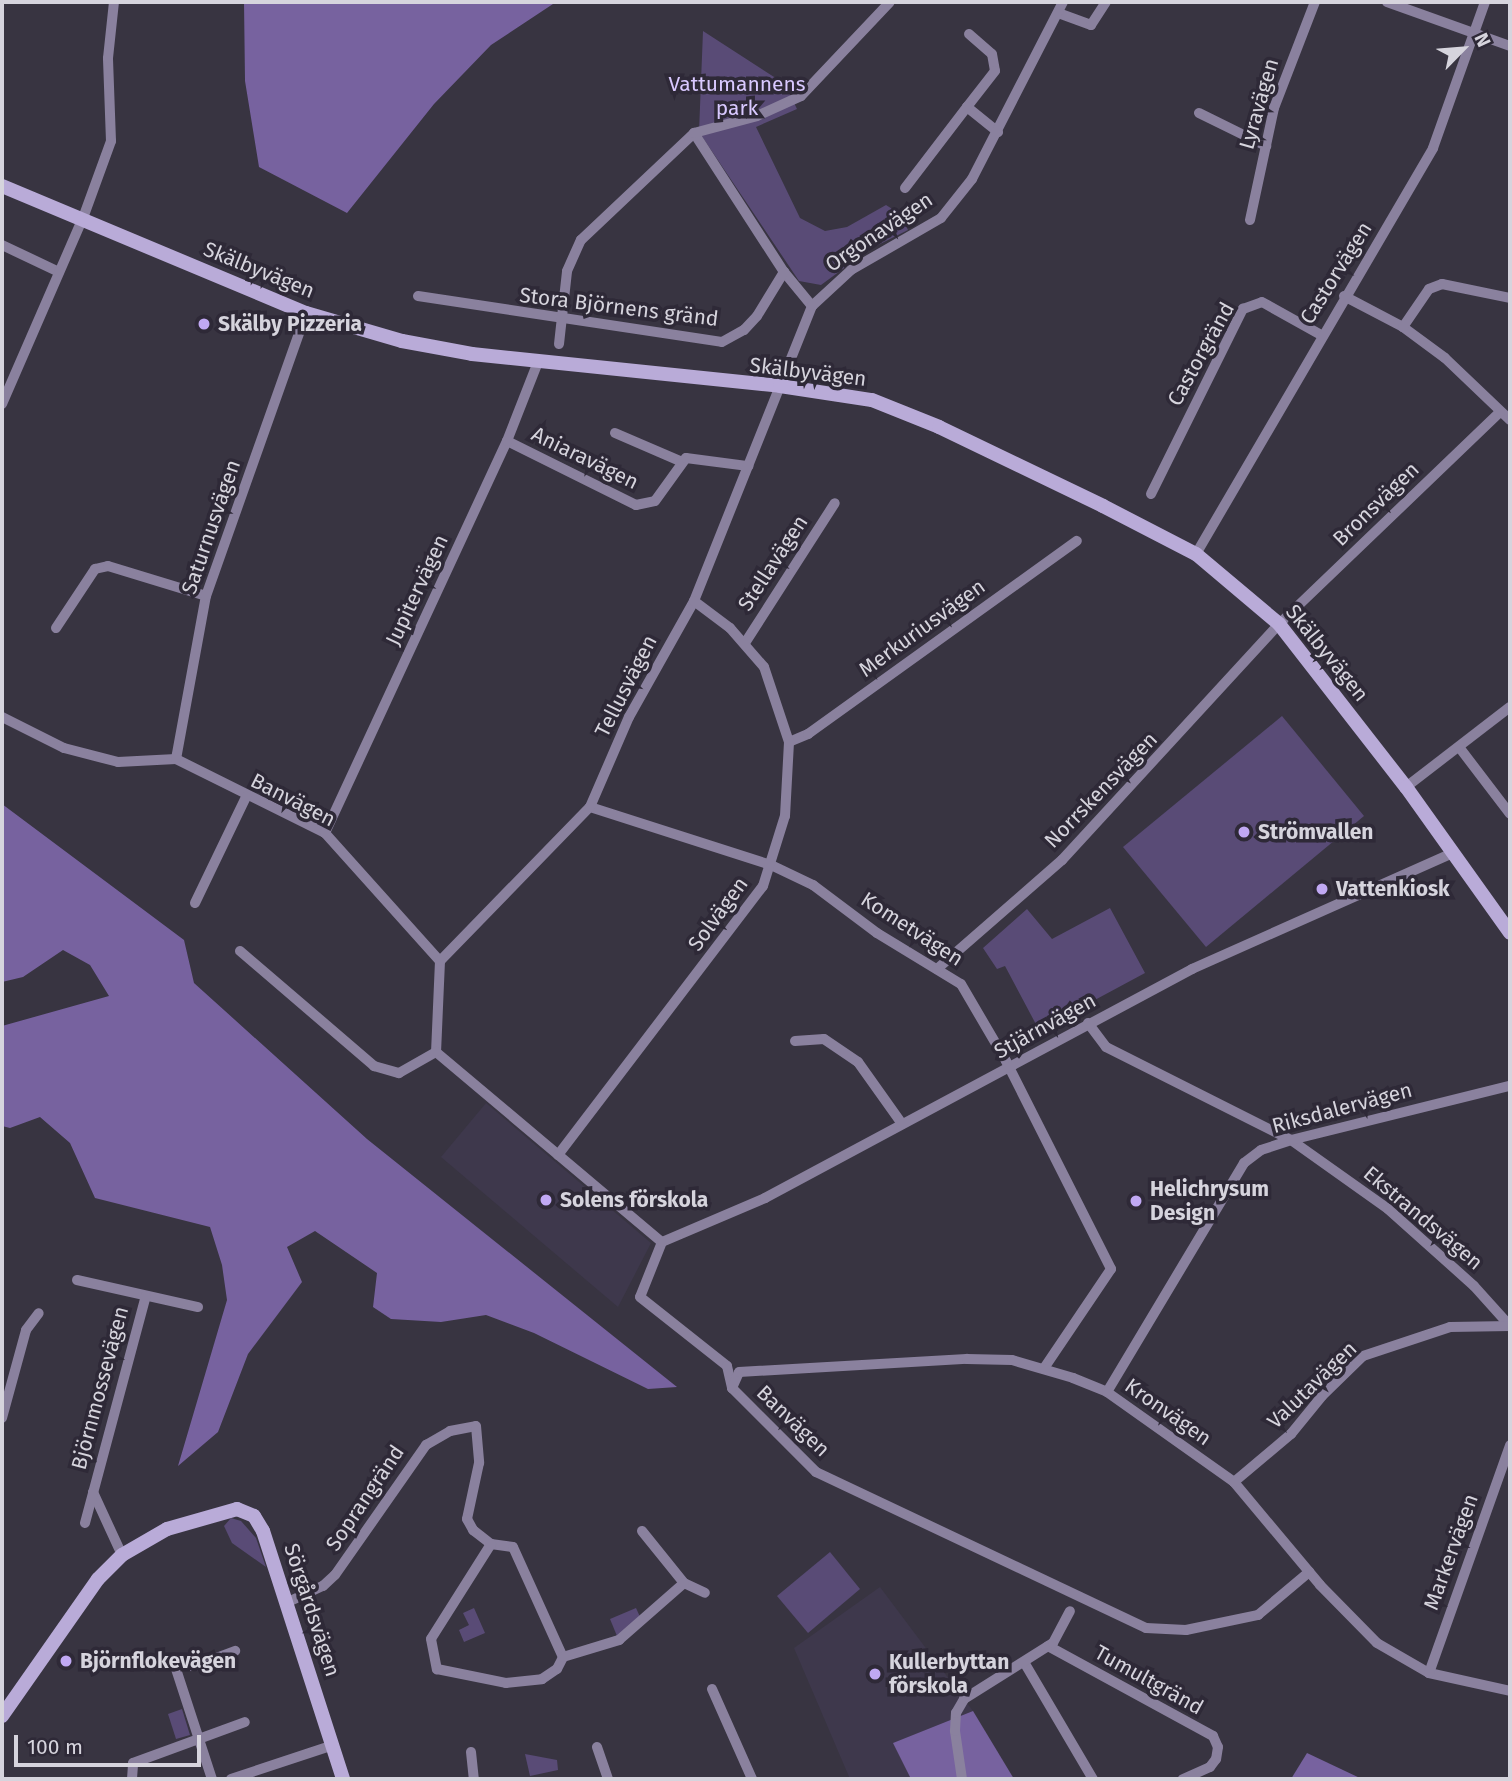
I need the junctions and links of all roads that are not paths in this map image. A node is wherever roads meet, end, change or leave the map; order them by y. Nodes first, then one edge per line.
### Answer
1 (114, 2) edge
2 (890, 2) edge
3 (1063, 2) edge
4 (1106, 2) edge
5 (1315, 2) edge
6 (1387, 2) edge
7 (1485, 2) edge
8 (1060, 14) junction
9 (969, 34) dead end
10 (1476, 35) junction
11 (1510, 46) edge
12 (967, 107) junction
13 (1199, 113) dead end
14 (998, 132) junction
15 (694, 133) junction
16 (1266, 146) junction
17 (2, 186) edge
18 (905, 188) dead end
19 (82, 219) junction
20 (1250, 220) dead end
21 (2, 245) edge
22 (59, 272) junction
23 (784, 272) junction
24 (418, 296) dead end
25 (1344, 296) junction
26 (1510, 298) edge
27 (812, 306) junction
28 (306, 313) junction
29 (560, 320) junction
30 (1403, 327) junction
31 (1321, 335) junction
32 (559, 344) dead end
33 (538, 362) junction
34 (780, 386) junction
35 (2, 404) edge
36 (1500, 412) junction
37 (1510, 420) edge
38 (615, 433) dead end
39 (507, 441) junction
40 (680, 461) junction
41 (748, 466) junction
42 (1151, 494) dead end
43 (835, 503) dead end
44 (1077, 541) dead end
45 (1196, 554) junction
46 (206, 596) junction
47 (694, 601) junction
48 (1279, 624) junction
49 (56, 628) dead end
50 (745, 643) junction
51 (1510, 707) edge
52 (2, 717) edge
53 (789, 742) junction
54 (1460, 747) junction
55 (176, 759) junction
56 (1406, 787) junction
57 (246, 797) junction
58 (590, 807) junction
59 (1510, 814) edge
60 (325, 833) junction
61 (1452, 853) junction
62 (771, 865) junction
63 (195, 903) dead end
64 (1510, 933) edge
65 (240, 951) dead end
66 (440, 961) junction
67 (937, 968) junction
68 (1088, 1023) junction
69 (795, 1041) dead end
70 (436, 1052) junction
71 (1009, 1068) junction
72 (1510, 1086) edge
73 (902, 1124) junction
74 (1291, 1140) junction
75 (558, 1155) junction
76 (662, 1242) junction
77 (77, 1280) dead end
78 (146, 1296) junction
79 (198, 1307) dead end
80 (39, 1313) dead end
81 (1510, 1327) edge
82 (1045, 1367) junction
83 (732, 1388) junction
84 (1107, 1392) junction
85 (2, 1418) edge
86 (1510, 1445) edge
87 (1234, 1482) junction
88 (93, 1492) junction
89 (85, 1523) dead end
90 (642, 1531) dead end
91 (491, 1544) junction
92 (122, 1555) junction
93 (1309, 1572) junction
94 (684, 1583) junction
95 (705, 1593) dead end
96 (288, 1602) junction
97 (1070, 1611) dead end
98 (1048, 1646) junction
99 (235, 1651) dead end
100 (563, 1657) junction
101 (1024, 1662) junction
102 (1429, 1673) junction
103 (712, 1689) dead end
104 (1510, 1691) edge
105 (2, 1716) edge
106 (245, 1722) dead end
107 (199, 1739) junction
108 (332, 1745) junction
109 (597, 1747) dead end
110 (471, 1752) dead end
111 (254, 1776) edge
112 (132, 1779) edge
113 (212, 1779) edge
114 (231, 1779) edge
115 (343, 1779) edge
116 (474, 1779) edge
117 (608, 1779) edge
118 (752, 1779) edge
119 (962, 1779) edge
120 (1093, 1779) edge
121 (1183, 1779) edge

1 - 19 street
2 - 15 street
3 - 8 street, Orgonavägen
4 - 8 street
5 - 16 street, Lyravägen
6 - 10 street
7 - 10 street, Castorvägen
8 - 14 street, Orgonavägen
9 - 12 street
10 - 11 street
10 - 25 street, Castorvägen
12 - 14 street
12 - 18 street
13 - 16 street
14 - 27 street, Orgonavägen
15 - 23 street
15 - 29 street
16 - 20 street, Lyravägen
17 - 19 street, Skälbyvägen
19 - 22 street
19 - 28 street, Skälbyvägen
21 - 22 street
22 - 35 street
23 - 27 street
23 - 29 street, Stora Björnens gränd
24 - 29 street, Stora Björnens gränd
25 - 30 street
25 - 31 street, Castorvägen
26 - 30 street
27 - 34 street, Orgonavägen
28 - 33 street, Skälbyvägen
28 - 46 street, Saturnusvägen
29 - 32 street
30 - 36 street
31 - 42 street, Castorgränd
31 - 45 street, Castorvägen
33 - 34 street, Skälbyvägen
33 - 39 street, Jupitervägen
34 - 41 street, Tellusvägen
34 - 45 street, Skälbyvägen
36 - 37 street
36 - 48 street, Bronsvägen
38 - 40 street
39 - 40 street, Aniaravägen
39 - 60 street, Jupitervägen
40 - 41 street
41 - 47 street, Tellusvägen
43 - 50 street, Stellavägen
44 - 53 street, Merkuriusvägen
45 - 48 street, Skälbyvägen
46 - 49 street
46 - 55 street, Saturnusvägen
47 - 50 street, Solvägen
47 - 58 street, Tellusvägen
48 - 56 street, Skälbyvägen
48 - 67 street, Norrskensvägen
50 - 53 street, Solvägen
51 - 54 street
52 - 55 street
53 - 62 street, Solvägen
54 - 56 street
54 - 59 street
55 - 57 street, Banvägen
56 - 61 street, Skälbyvägen
57 - 60 street, Banvägen
57 - 63 street
58 - 62 street, Kometvägen
58 - 66 street, Tellusvägen
60 - 66 street, Banvägen
61 - 64 street, Skälbyvägen
61 - 68 street, Stjärnvägen
62 - 67 street, Kometvägen
62 - 75 street, Solvägen
65 - 70 street
66 - 70 street
67 - 71 street, Kometvägen
68 - 71 street, Stjärnvägen
68 - 74 street, Ekstrandsvägen
69 - 73 street
70 - 75 street
71 - 73 street, Stjärnvägen
71 - 82 street, Kometvägen
72 - 74 street, Riksdalervägen
73 - 76 street, Stjärnvägen
74 - 81 street, Ekstrandsvägen
74 - 84 street, Riksdalervägen
75 - 76 street
76 - 83 street, Banvägen
77 - 78 street, Björnmossevägen
78 - 79 street, Björnmossevägen
78 - 88 street, Björnmossevägen
80 - 85 street
81 - 87 street, Valutavägen
82 - 83 street, Kronvägen
82 - 84 street, Kronvägen
83 - 93 street, Banvägen
84 - 87 street, Kronvägen
86 - 102 street, Markervägen
87 - 93 street, Kronvägen
88 - 89 street, Björnmossevägen
88 - 92 street, Björnmossevägen
90 - 94 street
91 - 96 street, Soprangränd
91 - 100 street, Soprangränd
91 - 100 street
92 - 96 street, Sörgårdsvägen
92 - 105 street
93 - 102 street, Kronvägen
94 - 95 street
94 - 100 street
96 - 108 street, Sörgårdsvägen
97 - 98 street
98 - 101 street
98 - 121 street, Tumultgränd
99 - 107 street
101 - 119 street
101 - 120 street
102 - 104 street, Kronvägen
103 - 118 street
106 - 107 street
107 - 112 street
107 - 113 street
108 - 111 street
108 - 115 street, Sörgårdsvägen
109 - 117 street
110 - 116 street
111 - 114 street

